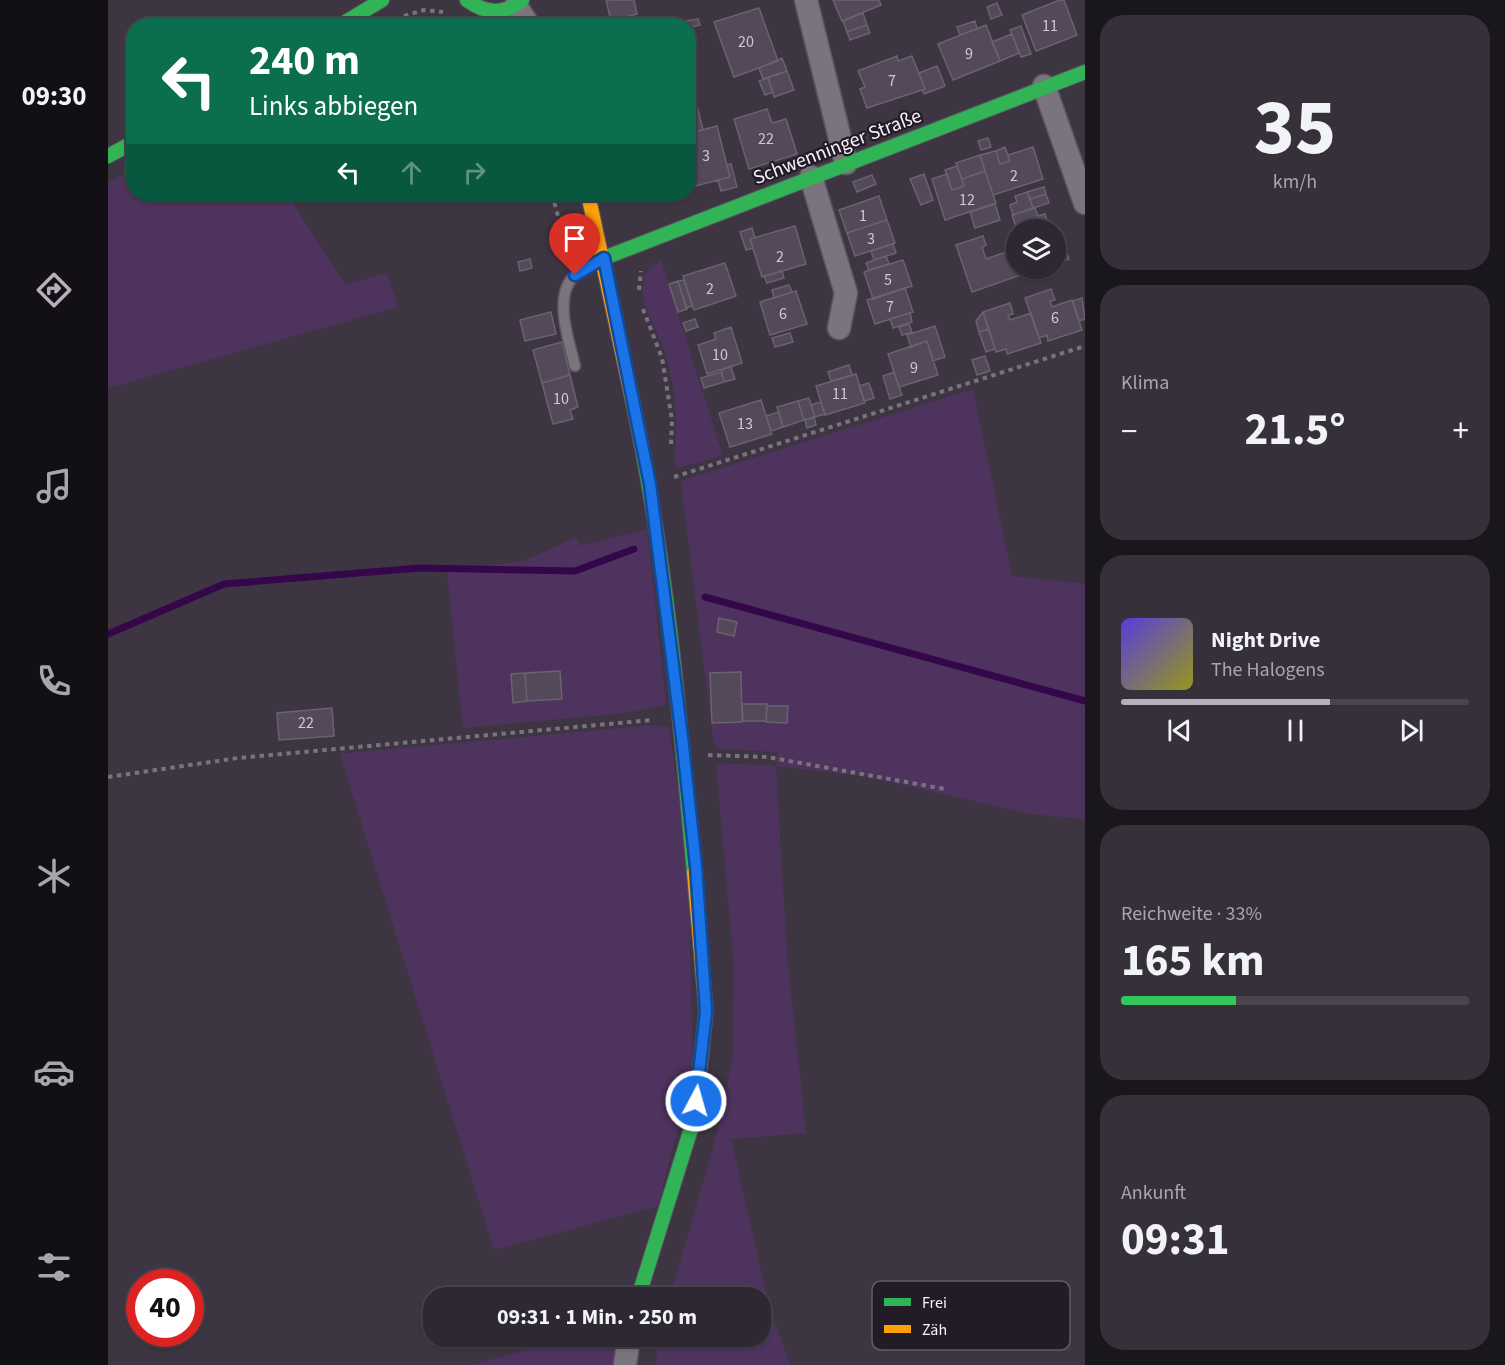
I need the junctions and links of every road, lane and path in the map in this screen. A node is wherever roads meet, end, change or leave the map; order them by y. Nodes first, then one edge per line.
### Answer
1 (382, 0) edge
2 (467, 0) edge
3 (806, 0) edge
4 (519, 3) edge
5 (450, 15) dead end
6 (402, 17) dead end
7 (352, 18) edge
8 (526, 18) edge
9 (1085, 72) edge
10 (1044, 86) junction
11 (126, 146) edge
12 (108, 156) edge
13 (846, 163) junction
14 (811, 177) junction
15 (554, 201) edge
16 (590, 201) edge
17 (1085, 203) edge
18 (604, 258) junction
19 (575, 275) junction
20 (839, 328) dead end
21 (1085, 346) edge
22 (576, 366) dead end
23 (650, 484) junction
24 (679, 718) junction
25 (710, 755) dead end
26 (108, 777) edge
27 (945, 789) dead end
28 (641, 1287) edge
29 (627, 1347) edge
30 (625, 1365) edge

1 - 7 street
2 - 4 street
3 - 13 street
4 - 8 street
5 - 6 path
9 - 10 street, Schwenninger Straße
10 - 13 street, Schwenninger Straße
10 - 17 street
11 - 12 street
13 - 14 street, Schwenninger Straße
14 - 18 street, Schwenninger Straße
14 - 20 street
15 - 19 path
16 - 18 street
18 - 19 lane
18 - 23 street
19 - 22 lane
21 - 23 path
23 - 24 street
24 - 26 path
24 - 28 street
25 - 27 path
29 - 30 street

